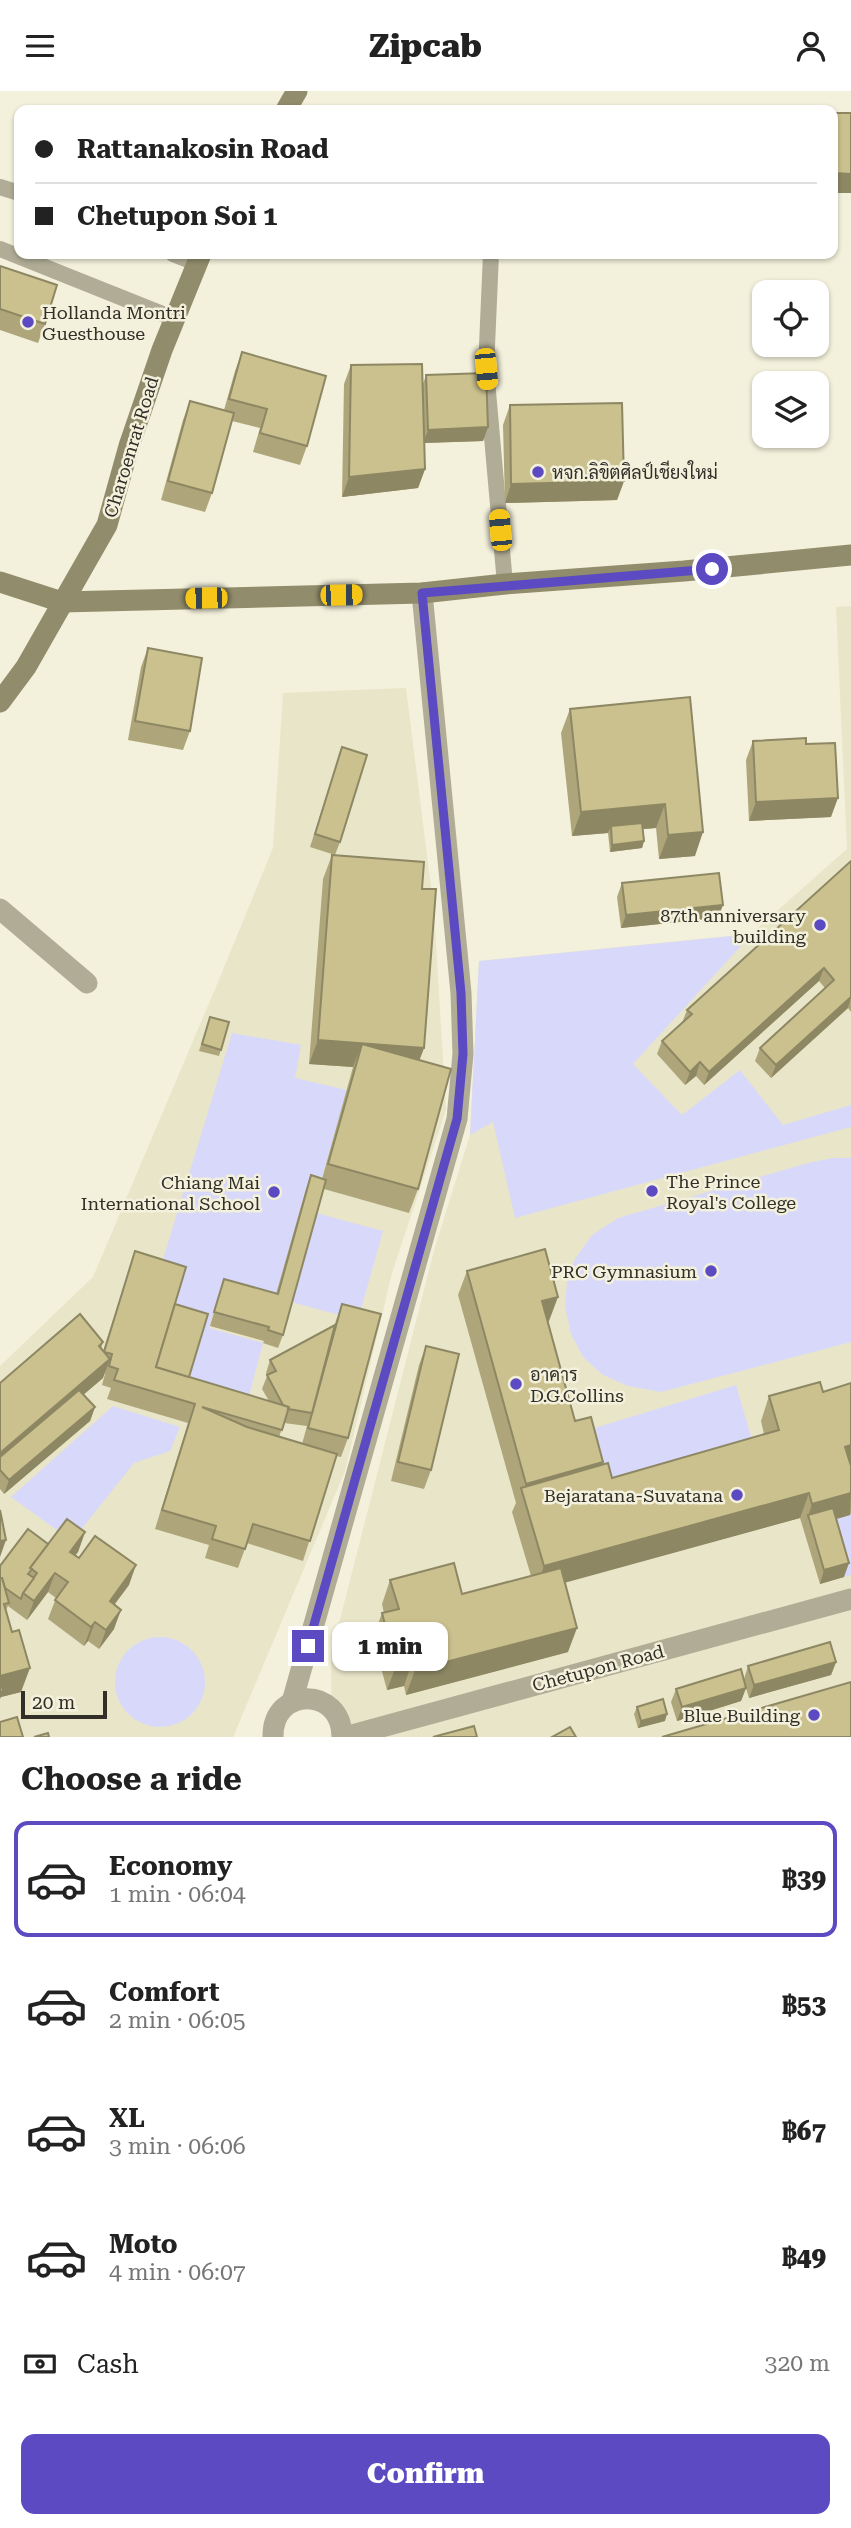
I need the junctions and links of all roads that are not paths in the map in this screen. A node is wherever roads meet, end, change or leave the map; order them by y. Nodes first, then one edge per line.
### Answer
1 (25, 259) edge
2 (198, 259) edge
3 (491, 259) edge
4 (175, 319) junction
5 (851, 555) edge
6 (0, 582) edge
7 (505, 584) junction
8 (422, 593) junction
9 (62, 601) junction
10 (0, 702) edge
11 (0, 909) edge
12 (87, 983) dead end
13 (851, 1599) edge
14 (292, 1702) junction
15 (273, 1737) edge
16 (344, 1737) edge

1 - 4 lane
2 - 4 street, Charoenrat Road
3 - 7 lane
4 - 9 street, Charoenrat Road
5 - 7 street
6 - 9 street
7 - 8 street
8 - 9 street
8 - 14 street
9 - 10 street, Charoenrat Road
11 - 12 street
13 - 16 street, Chetupon Road
14 - 15 street
14 - 16 street

